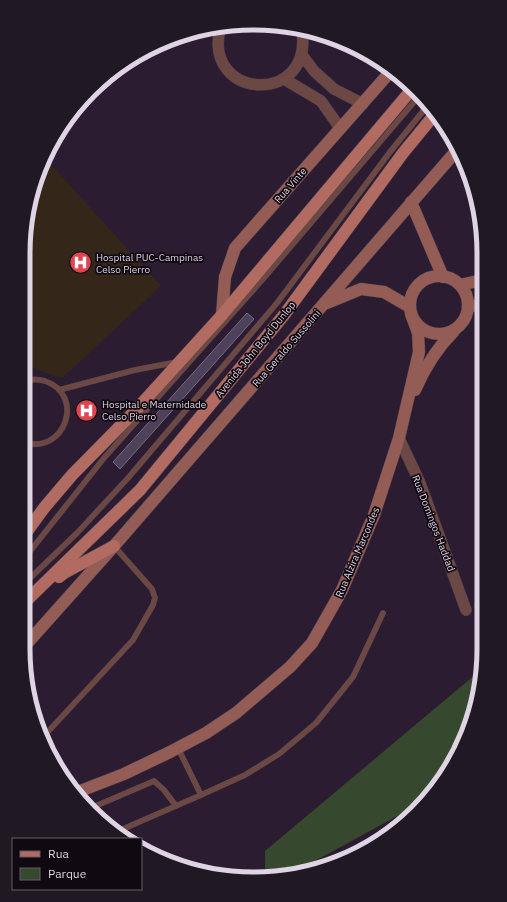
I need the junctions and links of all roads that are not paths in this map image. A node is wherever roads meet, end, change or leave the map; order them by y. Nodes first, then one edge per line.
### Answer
1 (219, 33) edge
2 (303, 36) edge
3 (302, 55) junction
4 (388, 75) edge
5 (284, 78) junction
6 (410, 93) edge
7 (416, 99) edge
8 (363, 104) junction
9 (425, 109) edge
10 (432, 118) edge
11 (340, 128) junction
12 (375, 141) junction
13 (453, 154) edge
14 (411, 202) junction
15 (443, 277) junction
16 (477, 281) edge
17 (460, 285) junction
18 (324, 304) junction
19 (477, 305) edge
20 (468, 307) junction
21 (411, 310) junction
22 (222, 315) junction
23 (457, 327) junction
24 (181, 361) junction
25 (30, 379) edge
26 (59, 390) junction
27 (405, 415) junction
28 (398, 438) junction
29 (30, 444) edge
30 (30, 527) edge
31 (114, 546) junction
32 (30, 551) edge
33 (30, 578) edge
34 (30, 597) edge
35 (30, 607) edge
36 (466, 610) dead end
37 (383, 613) dead end
38 (30, 640) edge
39 (46, 732) edge
40 (178, 748) junction
41 (81, 791) edge
42 (201, 795) junction
43 (176, 806) junction
44 (95, 807) edge
45 (122, 829) edge

1 - 5 street
2 - 3 street
3 - 5 street
3 - 8 street
4 - 8 street, Rua Vinte
5 - 11 street
6 - 12 main road
7 - 12 lane
8 - 11 street, Rua Vinte
9 - 33 lane
10 - 34 main road, Avenida John Boyd Dunlop
11 - 22 street, Rua Vinte
12 - 22 main road
12 - 32 lane
13 - 14 street, Rua Geraldo Sussolini
14 - 15 street
14 - 18 street, Rua Geraldo Sussolini
15 - 17 street
15 - 21 street
16 - 17 street
17 - 20 street
18 - 21 street
18 - 31 street, Rua Geraldo Sussolini
19 - 20 street
20 - 23 street
21 - 23 street
21 - 27 street, Rua Alzira Marcondes
22 - 24 main road
23 - 27 street, Rua Alzira Marcondes
24 - 26 lane
24 - 30 main road
25 - 26 lane
26 - 29 lane
27 - 28 street, Rua Alzira Marcondes
28 - 36 street, Rua Domingos Haddad
28 - 40 street, Rua Alzira Marcondes
31 - 35 main road
31 - 38 street, Rua Geraldo Sussolini
31 - 39 lane
37 - 42 lane
40 - 41 street, Rua Alzira Marcondes
40 - 42 lane
42 - 43 lane
43 - 44 lane
43 - 45 lane

